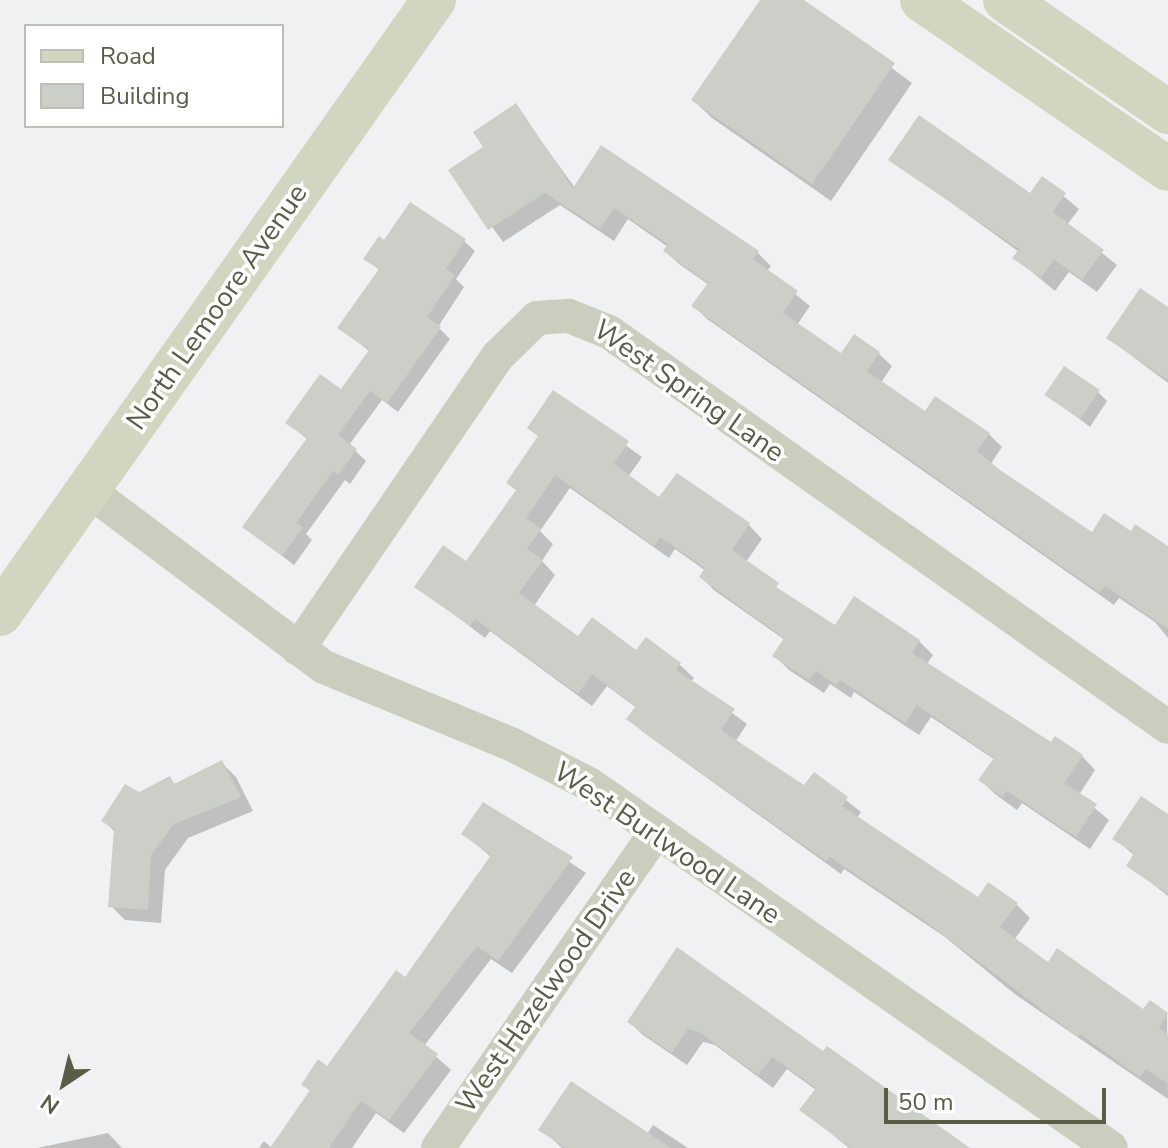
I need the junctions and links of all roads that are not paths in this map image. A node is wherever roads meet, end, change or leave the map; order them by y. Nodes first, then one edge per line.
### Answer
1 (434, 0) edge
2 (922, 0) edge
3 (1005, 0) edge
4 (1168, 112) edge
5 (1168, 169) edge
6 (88, 490) junction
7 (0, 614) edge
8 (298, 649) junction
9 (1168, 727) edge
10 (655, 834) junction
11 (438, 1148) edge
12 (1111, 1148) edge

1 - 6 main road, North Lemoore Avenue
2 - 5 main road
3 - 4 main road
6 - 7 main road, North Lemoore Avenue
6 - 8 street, West Burlwood Lane
8 - 9 street, West Spring Lane
8 - 10 street, West Burlwood Lane
10 - 11 street, West Hazelwood Drive
10 - 12 street, West Burlwood Lane

